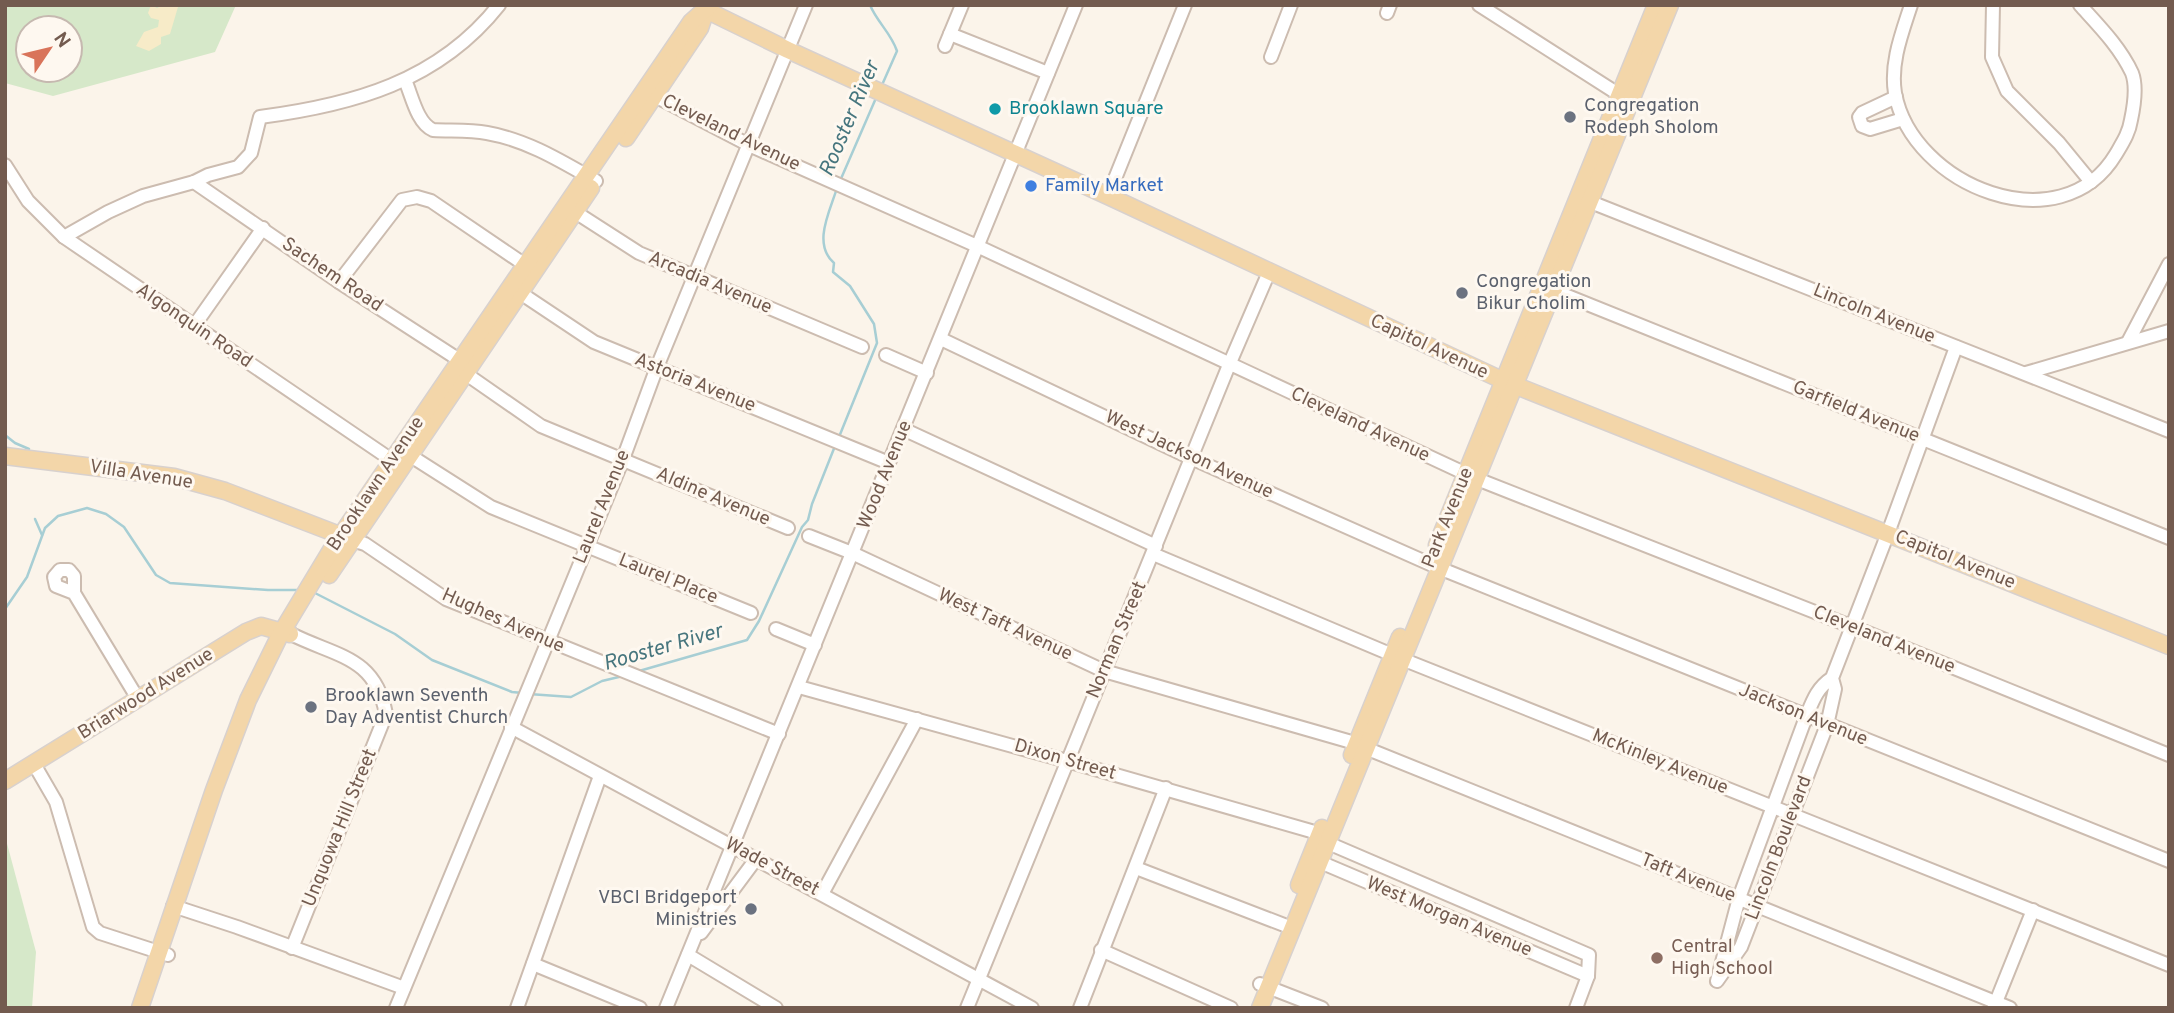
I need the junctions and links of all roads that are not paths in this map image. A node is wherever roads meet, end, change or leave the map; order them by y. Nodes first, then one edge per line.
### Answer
1 (499, 5) edge
2 (806, 5) edge
3 (962, 5) edge
4 (1076, 5) edge
5 (1185, 5) edge
6 (1292, 5) edge
7 (1479, 5) edge
8 (1656, 5) edge
9 (1670, 5) edge
10 (1912, 5) edge
11 (1993, 5) edge
12 (2080, 5) edge
13 (706, 7) edge
14 (1652, 32) junction
15 (788, 50) junction
16 (1271, 57) dead end
17 (1048, 73) junction
18 (405, 80) junction
19 (649, 93) junction
20 (1896, 97) junction
21 (1625, 98) junction
22 (1903, 119) junction
23 (750, 145) junction
24 (1015, 155) junction
25 (5, 165) edge
26 (592, 179) junction
27 (2091, 182) junction
28 (194, 183) junction
29 (1108, 196) junction
30 (1585, 200) junction
31 (570, 209) junction
32 (263, 228) junction
33 (64, 237) junction
34 (977, 246) junction
35 (2169, 264) edge
36 (529, 268) junction
37 (1269, 272) junction
38 (696, 276) junction
39 (339, 282) junction
40 (1549, 289) junction
41 (515, 290) junction
42 (194, 327) junction
43 (2169, 331) edge
44 (940, 339) junction
45 (2128, 342) junction
46 (862, 347) dead end
47 (1956, 347) junction
48 (886, 355) dead end
49 (1229, 365) junction
50 (463, 367) junction
51 (657, 367) junction
52 (927, 373) junction
53 (2026, 373) junction
54 (1510, 384) junction
55 (903, 429) junction
56 (2169, 431) edge
57 (1923, 438) junction
58 (5, 456) edge
59 (401, 458) junction
60 (1191, 458) junction
61 (622, 459) junction
62 (889, 463) junction
63 (1471, 476) junction
64 (788, 528) dead end
65 (1888, 533) junction
66 (809, 536) dead end
67 (346, 538) junction
68 (2169, 538) edge
69 (586, 545) junction
70 (1155, 550) junction
71 (852, 553) junction
72 (1434, 566) junction
73 (74, 593) dead end
74 (751, 613) dead end
75 (1852, 626) junction
76 (776, 629) dead end
77 (287, 632) junction
78 (548, 641) junction
79 (815, 645) junction
80 (2169, 646) edge
81 (1397, 657) junction
82 (1104, 671) junction
83 (1832, 678) junction
84 (799, 687) junction
85 (138, 699) junction
86 (1806, 716) junction
87 (917, 719) junction
88 (1827, 725) junction
89 (511, 727) junction
90 (779, 734) junction
91 (1361, 747) junction
92 (2169, 755) edge
93 (1067, 761) junction
94 (34, 764) junction
95 (600, 776) junction
96 (5, 781) edge
97 (1166, 788) junction
98 (1772, 808) junction
99 (1792, 816) junction
100 (1323, 838) junction
101 (732, 846) junction
102 (756, 859) junction
103 (1315, 860) junction
104 (2169, 861) edge
105 (1136, 868) junction
106 (822, 894) junction
107 (1739, 898) junction
108 (1756, 906) junction
109 (178, 907) junction
110 (2033, 910) junction
111 (1288, 926) junction
112 (292, 948) junction
113 (690, 949) junction
114 (1101, 950) junction
115 (163, 953) junction
116 (533, 964) junction
117 (2169, 965) edge
118 (1588, 976) junction
119 (979, 980) junction
120 (1264, 985) junction
121 (404, 988) junction
122 (1995, 1005) edge
123 (140, 1008) edge
124 (151, 1008) edge
125 (396, 1008) edge
126 (517, 1008) edge
127 (640, 1008) edge
128 (666, 1008) edge
129 (776, 1008) edge
130 (967, 1008) edge
131 (1032, 1008) edge
132 (1080, 1008) edge
133 (1231, 1008) edge
134 (1249, 1008) edge
135 (1260, 1008) edge
136 (1322, 1008) edge
137 (1576, 1008) edge
138 (2010, 1008) edge

1 - 18 street
2 - 15 street, Laurel Avenue
3 - 17 street
4 - 17 street, Wood Avenue
5 - 29 street
6 - 16 street
7 - 21 street
8 - 14 main road, Park Avenue
9 - 14 main road, Park Avenue
10 - 20 street
11 - 27 street
12 - 27 street
13 - 15 main road, Capitol Avenue
13 - 19 main road, Brooklawn Avenue
14 - 21 main road, Park Avenue
15 - 23 street, Laurel Avenue
15 - 24 main road, Capitol Avenue
17 - 24 street, Wood Avenue
18 - 26 street
18 - 28 street
19 - 23 street, Cleveland Avenue
19 - 26 main road, Brooklawn Avenue
20 - 22 street
20 - 22 street
21 - 30 main road, Park Avenue
22 - 27 street
23 - 34 street, Cleveland Avenue
23 - 38 street, Laurel Avenue
24 - 29 main road, Capitol Avenue
24 - 34 street, Wood Avenue
25 - 33 street, Algonquin Road
26 - 31 main road, Brooklawn Avenue
28 - 32 street, Sachem Road
28 - 33 street
29 - 37 main road, Capitol Avenue
30 - 40 main road, Park Avenue
30 - 47 street, Lincoln Avenue
31 - 36 main road, Brooklawn Avenue
31 - 38 street, Arcadia Avenue
32 - 39 street, Sachem Road
32 - 42 street
33 - 42 street, Algonquin Road
34 - 44 street, Wood Avenue
34 - 49 street, Cleveland Avenue
35 - 45 street
36 - 39 street
36 - 41 main road, Brooklawn Avenue
37 - 49 street, Norman Street
37 - 54 main road, Capitol Avenue
38 - 46 street, Arcadia Avenue
38 - 51 street, Laurel Avenue
39 - 50 street, Sachem Road
40 - 54 main road, Park Avenue
40 - 57 street, Garfield Avenue
41 - 50 main road, Brooklawn Avenue
41 - 51 street, Astoria Avenue
42 - 59 street, Algonquin Road
43 - 45 street
44 - 52 street, Wood Avenue
44 - 60 street, West Jackson Avenue
45 - 53 street
47 - 53 street, Lincoln Avenue
47 - 57 street, Lincoln Boulevard
48 - 52 street
49 - 60 street, Norman Street
49 - 63 street, Cleveland Avenue
50 - 59 main road, Brooklawn Avenue
50 - 61 street, Aldine Avenue
51 - 61 street, Laurel Avenue
51 - 62 street, Astoria Avenue
52 - 55 street, Wood Avenue
53 - 56 street, Lincoln Avenue
54 - 63 main road, Park Avenue
54 - 65 main road, Capitol Avenue
55 - 62 street, Wood Avenue
55 - 70 street, McKinley Avenue
57 - 65 street, Lincoln Boulevard
57 - 68 street, Garfield Avenue
58 - 67 main road, Villa Avenue
59 - 67 main road, Brooklawn Avenue
59 - 69 street, Laurel Place
60 - 70 street, Norman Street
60 - 72 street, West Jackson Avenue
61 - 64 street, Aldine Avenue
61 - 69 street, Laurel Avenue
62 - 71 street, Wood Avenue
63 - 72 main road, Park Avenue
63 - 75 street, Cleveland Avenue
65 - 75 street, Lincoln Boulevard
65 - 80 main road, Capitol Avenue
66 - 71 street, West Taft Avenue
67 - 77 main road, Brooklawn Avenue
67 - 78 street, Hughes Avenue
69 - 74 street, Laurel Place
69 - 78 street, Laurel Avenue
70 - 81 street, McKinley Avenue
70 - 82 street, Norman Street
71 - 79 street, Wood Avenue
71 - 82 street, West Taft Avenue
72 - 81 main road, Park Avenue
72 - 86 street, Jackson Avenue
73 - 85 street
75 - 83 street, Lincoln Boulevard
75 - 92 street, Cleveland Avenue
76 - 79 street
77 - 85 main road, Briarwood Avenue
77 - 109 main road, Brooklawn Avenue
77 - 112 street, Unquowa Hill Street
78 - 89 street, Laurel Avenue
78 - 90 street, Hughes Avenue
79 - 84 street, Wood Avenue
81 - 91 main road, Park Avenue
81 - 98 street, McKinley Avenue
82 - 91 street, West Taft Avenue
82 - 93 street, Norman Street
83 - 86 street, Lincoln Boulevard
83 - 88 street, Lincoln Boulevard
84 - 87 street, Dixon Street
84 - 90 street, Wood Avenue
85 - 94 main road, Briarwood Avenue
86 - 88 street, Jackson Avenue
86 - 98 street, Lincoln Boulevard
87 - 93 street, Dixon Street
87 - 106 street
88 - 99 street, Lincoln Boulevard
88 - 104 street, Jackson Avenue
89 - 95 street, Wade Street
89 - 121 street, Laurel Avenue
90 - 101 street, Wood Avenue
91 - 100 main road, Park Avenue
91 - 107 street, Taft Avenue
93 - 97 street, Dixon Street
93 - 119 street, Norman Street
94 - 96 main road, Briarwood Avenue
94 - 115 street
95 - 101 street, Wade Street
95 - 116 street
97 - 100 street, Dixon Street
97 - 105 street
98 - 99 street, McKinley Avenue
98 - 107 street, Lincoln Boulevard
99 - 108 street, Lincoln Boulevard
99 - 110 street, McKinley Avenue
100 - 103 main road, Park Avenue
100 - 118 street, West Morgan Avenue
101 - 102 street, Wade Street
101 - 113 street, Wood Avenue
102 - 106 street, Wade Street
102 - 113 street, Wood Avenue
103 - 111 main road, Park Avenue
103 - 118 street, West Morgan Avenue
105 - 111 street
105 - 114 street
106 - 119 street, Wade Street
107 - 108 street, Taft Avenue
107 - 108 street, Lincoln Boulevard
108 - 122 street, Taft Avenue
109 - 112 street
109 - 115 main road, Brooklawn Avenue
110 - 117 street, McKinley Avenue
110 - 122 street
111 - 120 main road, Park Avenue
112 - 121 street
113 - 128 street, Wood Avenue
113 - 129 street
114 - 132 street
114 - 133 street
115 - 123 main road, Brooklawn Avenue
115 - 124 main road, Brooklawn Avenue
116 - 126 street
116 - 127 street
118 - 137 street
119 - 130 street, Norman Street
119 - 131 street, Wade Street
120 - 134 main road, Park Avenue
120 - 135 main road, Park Avenue
120 - 136 street
121 - 125 street, Laurel Avenue
122 - 138 street, Taft Avenue

